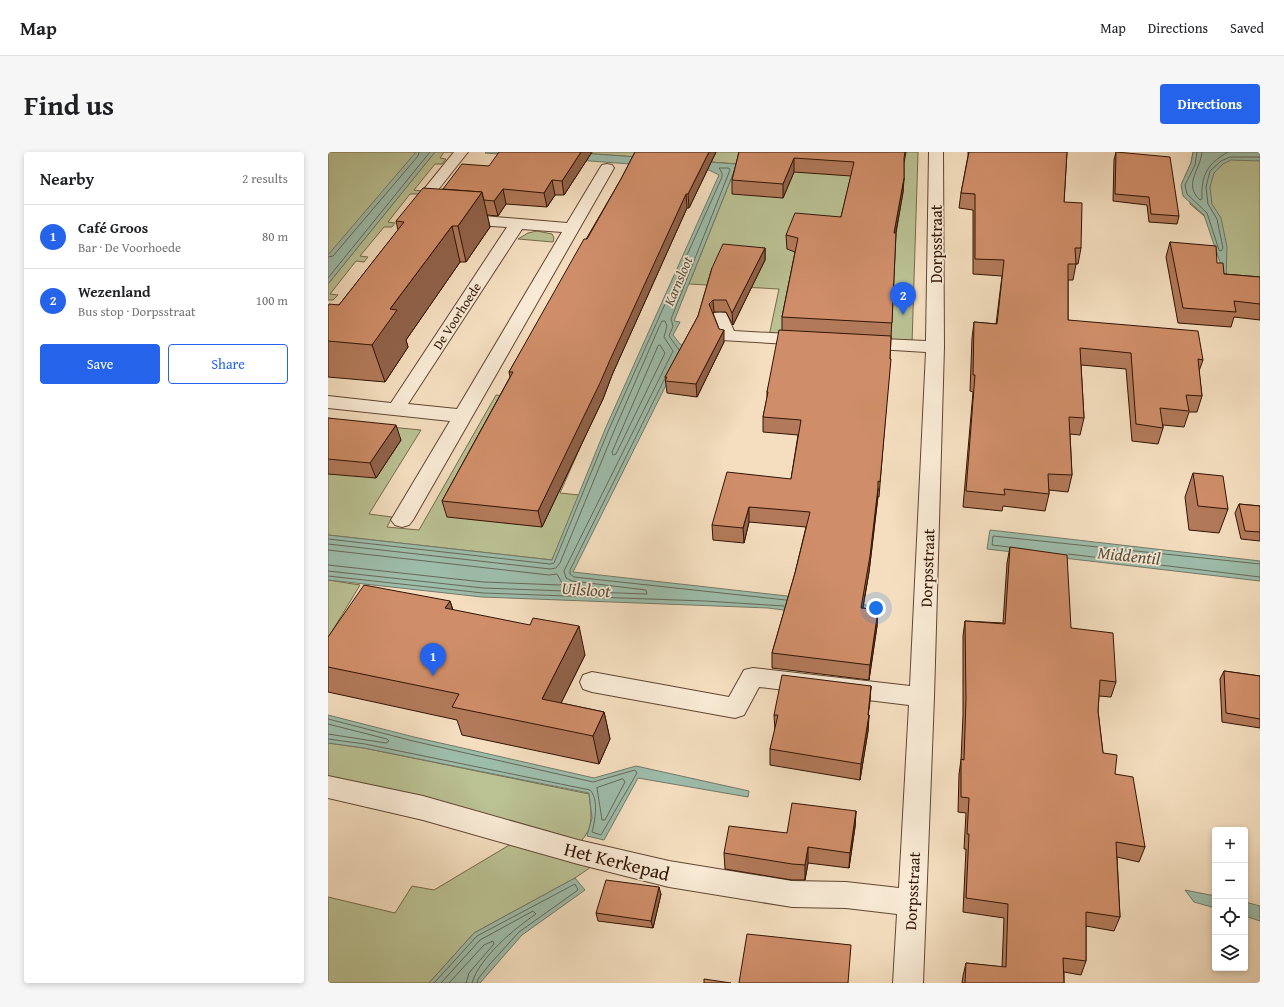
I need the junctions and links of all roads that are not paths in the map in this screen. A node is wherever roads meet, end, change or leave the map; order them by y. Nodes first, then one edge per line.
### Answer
1 (461, 152) edge
2 (936, 152) edge
3 (607, 168) dead end
4 (414, 218) edge
5 (449, 218) edge
6 (518, 223) junction
7 (572, 228) junction
8 (720, 317) dead end
9 (935, 347) junction
10 (328, 402) edge
11 (396, 409) junction
12 (463, 416) junction
13 (402, 520) dead end
14 (592, 682) dead end
15 (922, 697) junction
16 (328, 788) edge
17 (911, 903) junction
18 (908, 983) edge

1 - 4 street
2 - 9 street, Dorpsstraat
3 - 7 street
5 - 6 street
6 - 7 street
6 - 11 street, De Voorhoede
7 - 12 street
8 - 9 street
9 - 15 street, Dorpsstraat
10 - 11 street
11 - 12 street
12 - 13 street
14 - 15 street
15 - 17 street, Dorpsstraat
16 - 17 street, Het Kerkepad
17 - 18 street, Dorpsstraat

